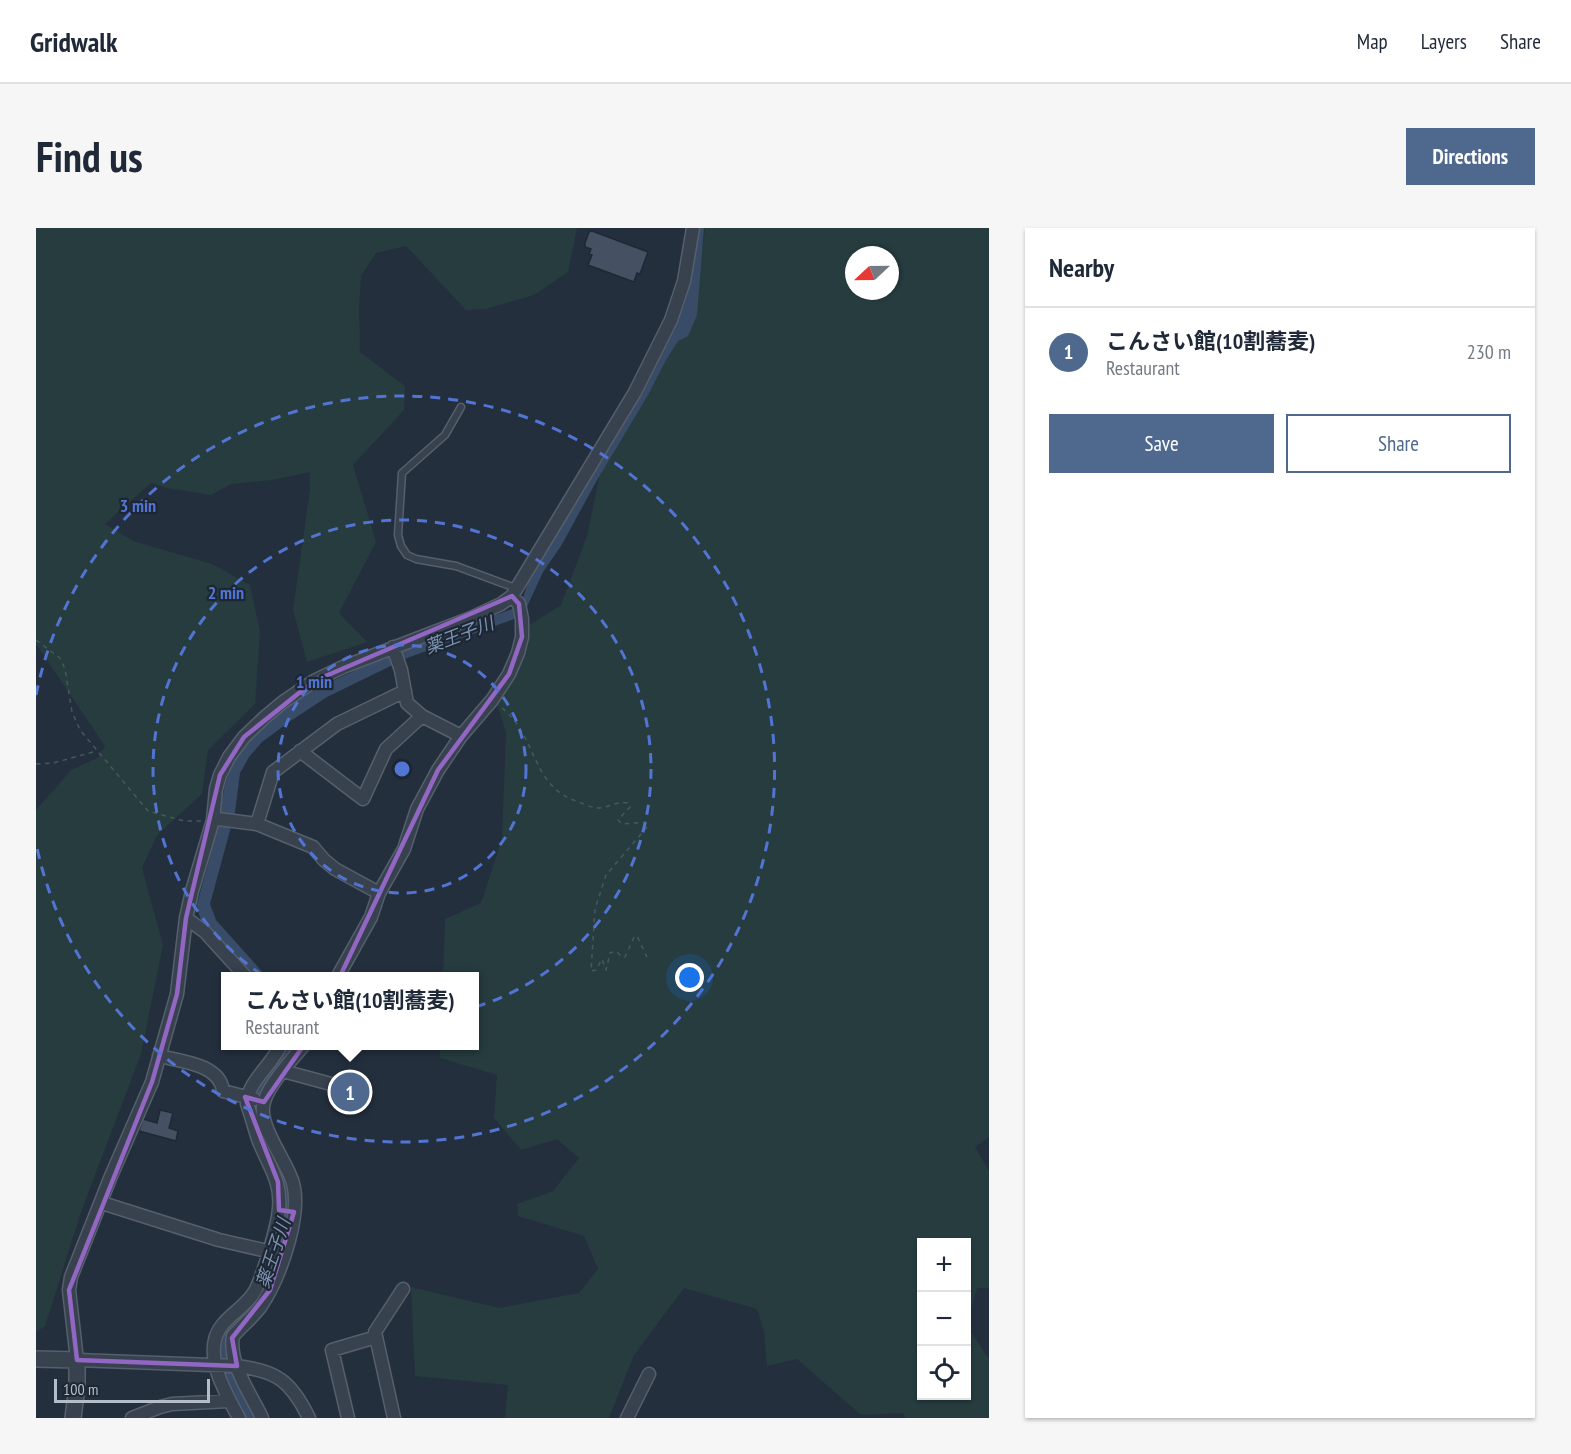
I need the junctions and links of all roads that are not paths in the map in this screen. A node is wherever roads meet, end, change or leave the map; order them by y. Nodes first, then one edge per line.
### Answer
1 (693, 228) edge
2 (461, 407) dead end
3 (516, 596) junction
4 (393, 647) junction
5 (405, 691) junction
6 (422, 716) junction
7 (461, 736) junction
8 (300, 751) junction
9 (216, 820) junction
10 (257, 824) junction
11 (379, 893) junction
12 (186, 918) junction
13 (241, 972) edge
14 (340, 972) edge
15 (278, 1050) edge
16 (300, 1050) edge
17 (159, 1056) junction
18 (283, 1071) junction
19 (352, 1090) dead end
20 (247, 1098) junction
21 (264, 1102) junction
22 (265, 1138) junction
23 (102, 1203) junction
24 (279, 1210) junction
25 (294, 1212) junction
26 (268, 1251) junction
27 (284, 1255) junction
28 (403, 1289) dead end
29 (376, 1338) junction
30 (36, 1359) edge
31 (77, 1360) junction
32 (215, 1365) junction
33 (237, 1366) junction
34 (649, 1374) dead end
35 (229, 1401) junction
36 (73, 1418) edge
37 (132, 1418) edge
38 (238, 1418) edge
39 (262, 1418) edge
40 (309, 1418) edge
41 (348, 1418) edge
42 (393, 1418) edge
43 (627, 1418) edge

1 - 3 street
2 - 3 lane
3 - 4 street
3 - 7 street
4 - 5 street
4 - 9 street
5 - 6 street
5 - 8 street
6 - 7 street
6 - 8 street
7 - 11 street
8 - 10 street
9 - 10 street
9 - 12 street
10 - 11 street
11 - 14 street
12 - 13 street
12 - 17 street
15 - 20 street
16 - 18 street
17 - 20 street
17 - 23 street
18 - 19 street
18 - 21 street
20 - 21 street
20 - 22 street
21 - 22 street
22 - 24 street
22 - 25 street
23 - 26 street
23 - 31 street
24 - 25 street
24 - 26 street
25 - 27 street
26 - 27 street
26 - 32 street
27 - 33 street
28 - 29 street
29 - 41 street
29 - 42 street
30 - 31 street
31 - 32 street
31 - 36 street
32 - 33 street
32 - 35 street
33 - 39 street
33 - 40 street
34 - 43 street
35 - 37 street
35 - 38 street

